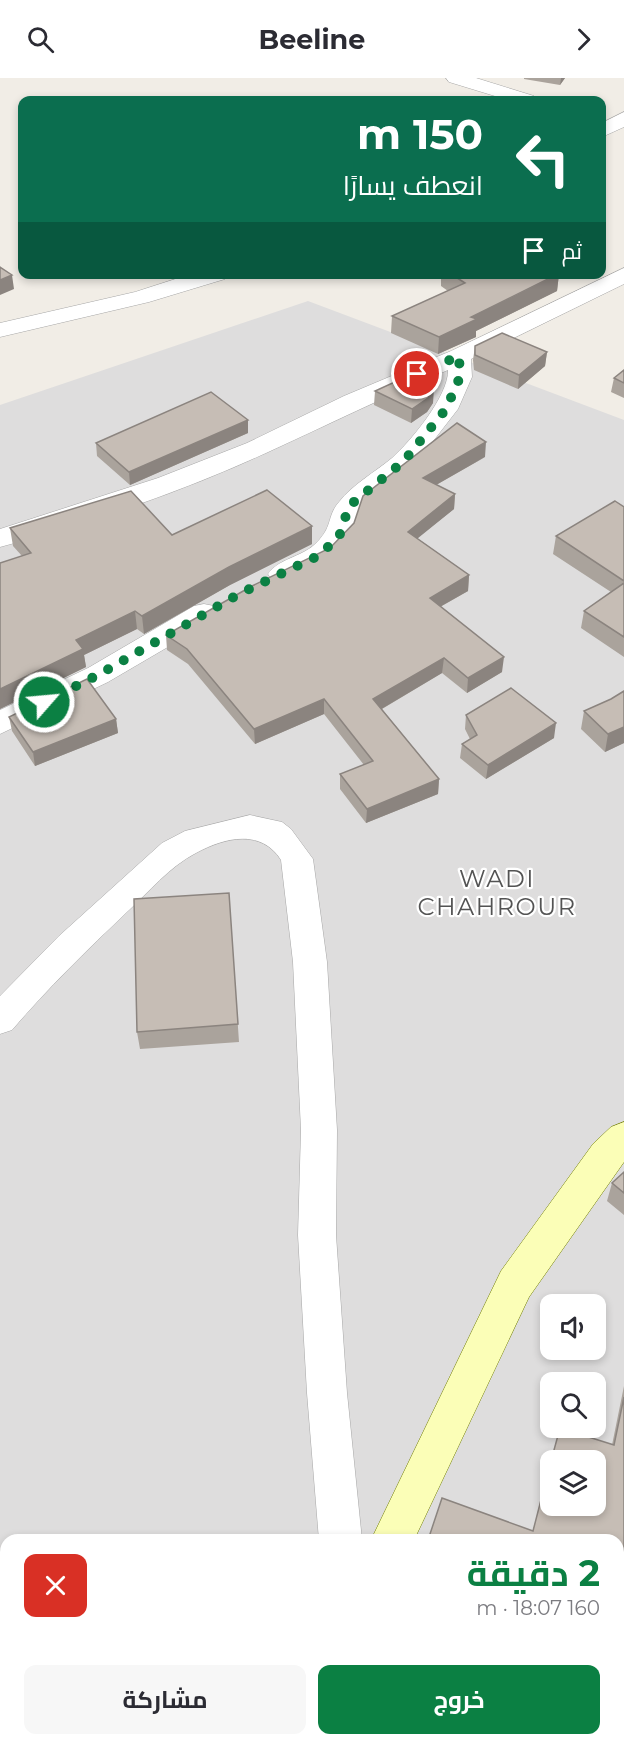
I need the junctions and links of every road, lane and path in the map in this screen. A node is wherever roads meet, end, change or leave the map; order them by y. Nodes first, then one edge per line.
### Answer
1 (456, 78) edge
2 (514, 96) edge
3 (624, 275) edge
4 (200, 279) edge
5 (0, 330) edge
6 (459, 356) junction
7 (0, 538) edge
8 (259, 585) edge
9 (226, 601) edge
10 (0, 723) edge
11 (0, 1020) edge
12 (624, 1138) edge
13 (340, 1534) edge
14 (395, 1534) edge

1 - 2 street
3 - 6 street
4 - 5 street
6 - 7 street
6 - 8 street
9 - 10 street
11 - 13 street
12 - 14 main road

